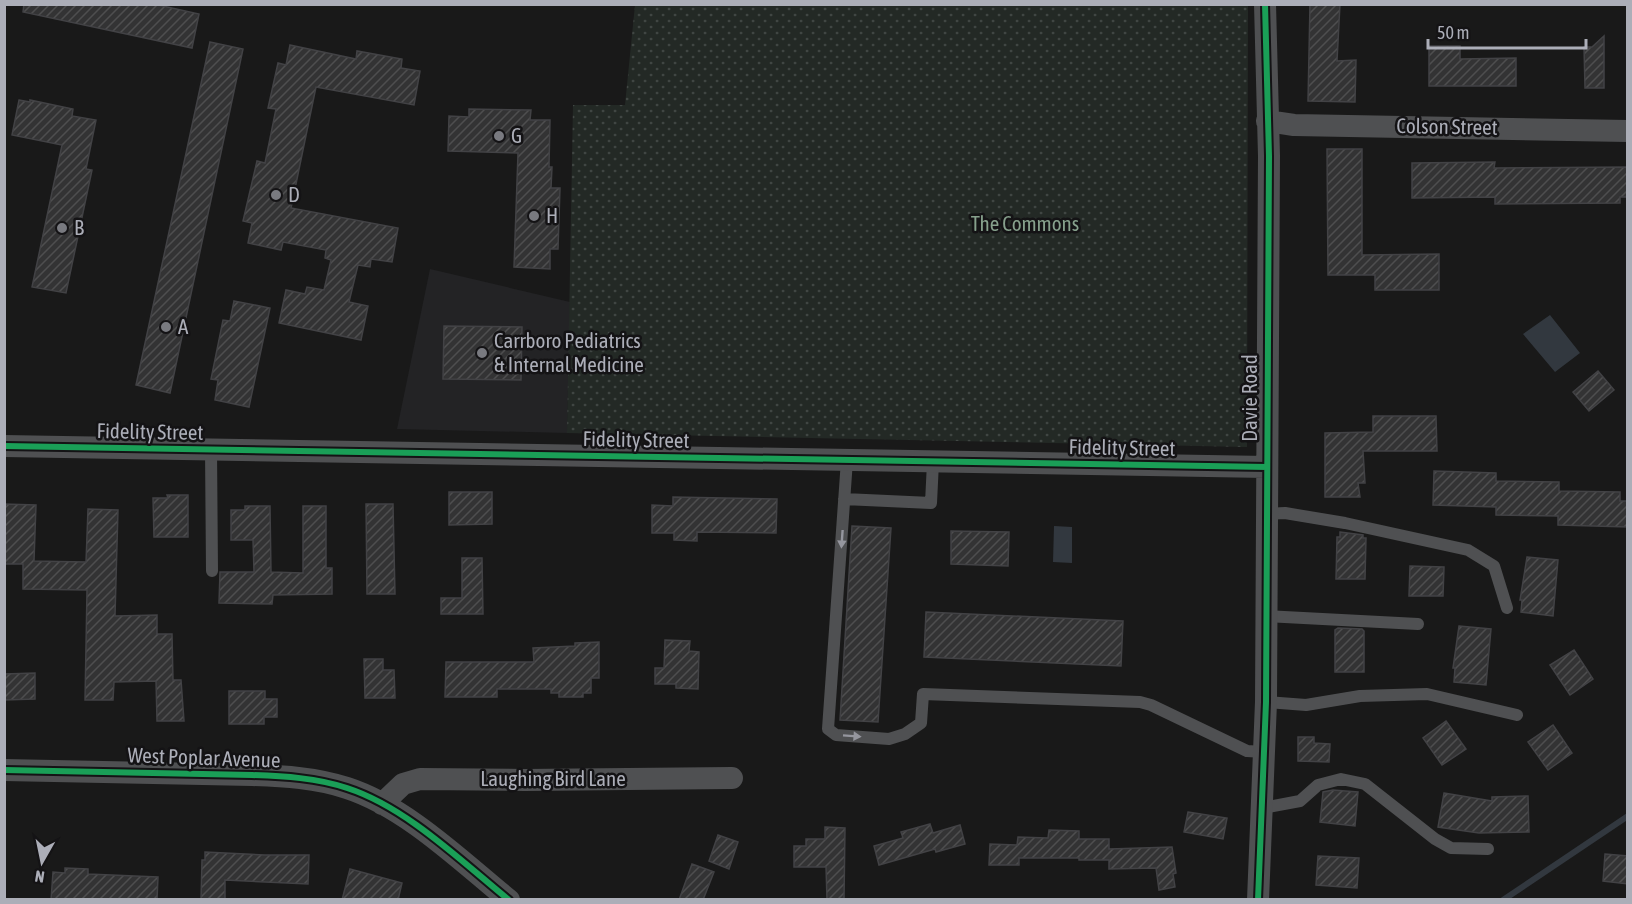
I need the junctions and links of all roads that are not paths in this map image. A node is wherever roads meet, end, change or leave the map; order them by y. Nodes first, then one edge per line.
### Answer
1 (1265, 4) edge
2 (1267, 121) junction
3 (1628, 131) edge
4 (4, 446) edge
5 (211, 449) junction
6 (847, 460) junction
7 (933, 462) junction
8 (1267, 467) junction
9 (844, 499) junction
10 (1266, 514) junction
11 (212, 571) dead end
12 (1507, 608) dead end
13 (1266, 616) junction
14 (1418, 624) dead end
15 (1266, 702) junction
16 (1517, 715) dead end
17 (1264, 752) junction
18 (4, 770) edge
19 (732, 778) dead end
20 (382, 804) junction
21 (1262, 808) junction
22 (1488, 849) dead end
23 (509, 900) edge
24 (1258, 900) edge

1 - 2 street, Davie Road
2 - 3 street, Colson Street
2 - 8 street, Davie Road
4 - 5 street, Fidelity Street
5 - 6 street, Fidelity Street
5 - 11 lane
6 - 7 street, Fidelity Street
6 - 9 lane
7 - 8 street, Fidelity Street
7 - 9 lane
8 - 10 street, Davie Road
9 -> 17 lane
10 - 12 lane
10 - 13 street, Davie Road
13 - 14 lane
13 - 15 street, Davie Road
15 - 16 lane
15 - 17 street, Davie Road
17 - 21 street, Davie Road
18 - 20 street, West Poplar Avenue
19 - 20 street, Laughing Bird Lane
20 - 23 street, West Poplar Avenue
21 - 22 lane
21 - 24 street, Davie Road

